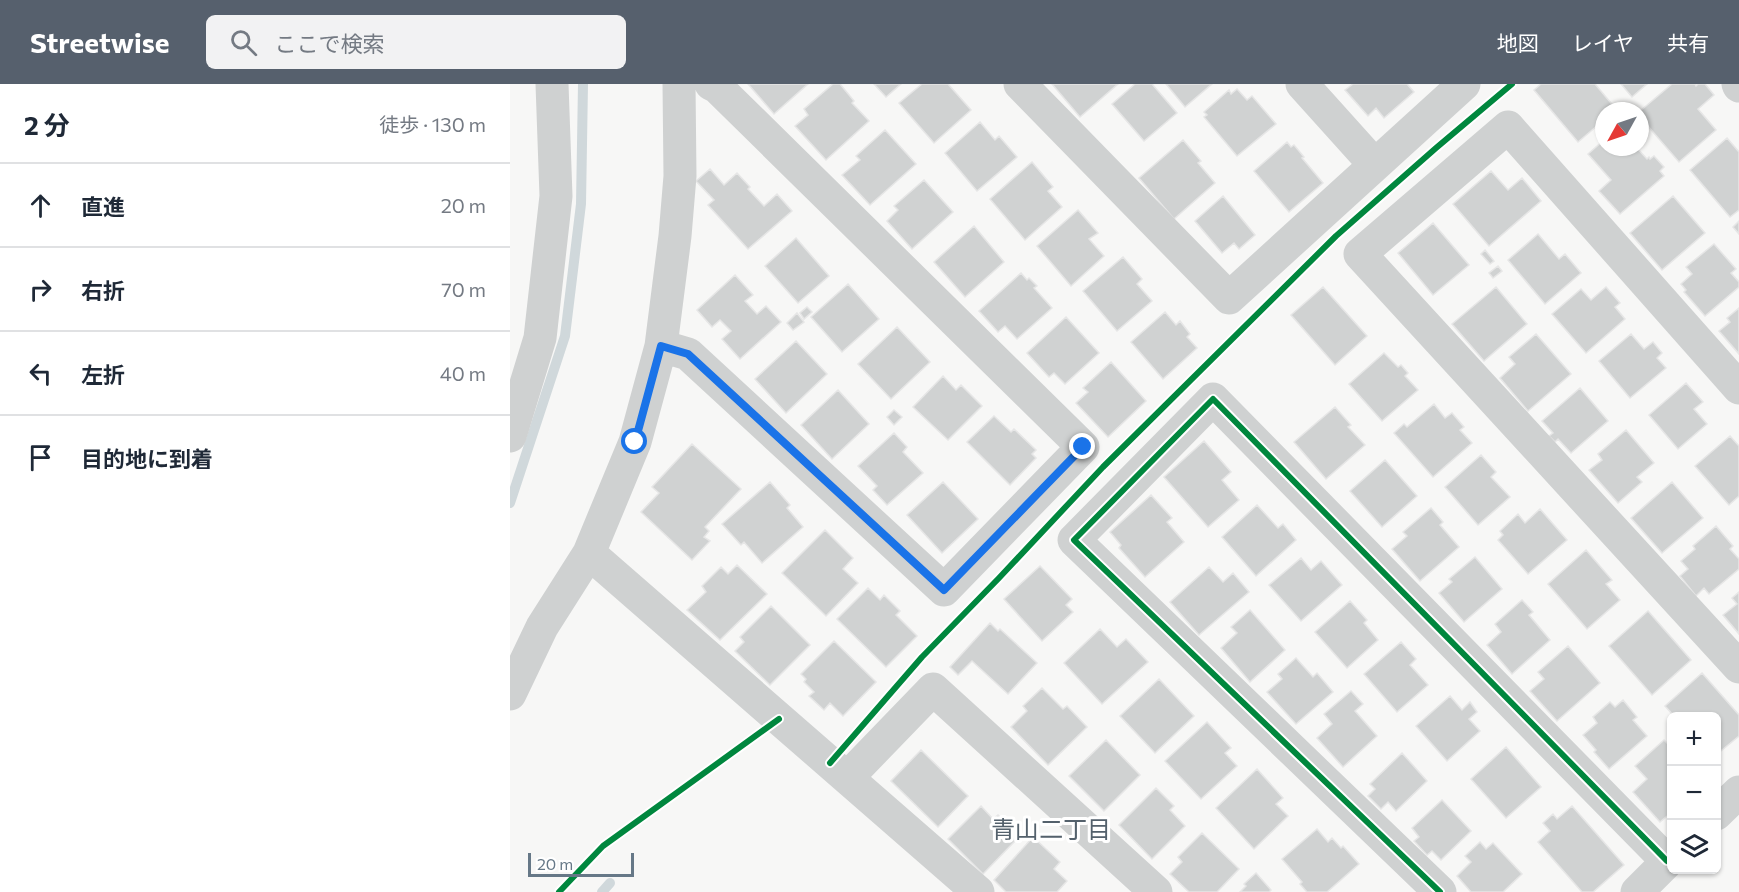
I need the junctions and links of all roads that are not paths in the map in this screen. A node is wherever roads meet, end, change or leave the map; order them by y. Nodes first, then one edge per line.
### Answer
1 (552, 84) edge
2 (679, 84) edge
3 (711, 84) edge
4 (1020, 84) edge
5 (1302, 84) edge
6 (1464, 84) edge
7 (1374, 164) junction
8 (661, 346) junction
9 (1739, 387) edge
10 (510, 436) edge
11 (589, 553) junction
12 (1739, 667) edge
13 (510, 694) edge
14 (847, 778) junction
15 (1739, 792) edge
16 (1721, 808) edge
17 (1667, 857) edge
18 (1667, 861) edge
19 (978, 892) edge
20 (1156, 892) edge
21 (1440, 892) edge
22 (1637, 892) edge

1 - 10 street
2 - 8 street
3 - 8 street
4 - 7 street
5 - 7 street
6 - 7 street
8 - 11 street
9 - 12 street
11 - 13 street
11 - 14 street
14 - 19 street
14 - 20 street
15 - 16 street
17 - 21 street
18 - 22 street

